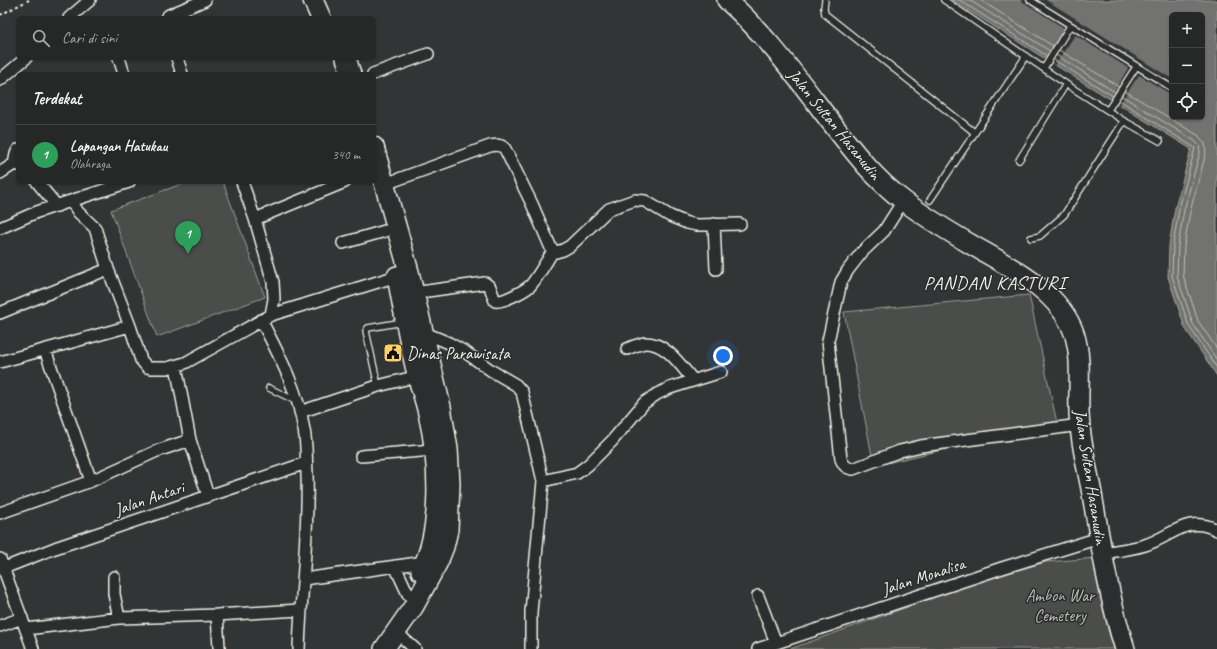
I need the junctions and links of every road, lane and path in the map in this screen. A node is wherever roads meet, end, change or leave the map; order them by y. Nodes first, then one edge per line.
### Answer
1 (29, 0) edge
2 (90, 0) edge
3 (206, 0) edge
4 (313, 0) edge
5 (324, 0) edge
6 (727, 0) edge
7 (825, 0) edge
8 (944, 0) edge
9 (1030, 0) edge
10 (952, 2) edge
11 (0, 14) edge
12 (71, 16) edge
13 (168, 16) edge
14 (320, 16) edge
15 (331, 16) edge
16 (1070, 26) junction
17 (428, 54) dead end
18 (1026, 56) junction
19 (24, 60) edge
20 (120, 60) edge
21 (178, 60) edge
22 (335, 60) edge
23 (347, 60) edge
24 (1136, 67) junction
25 (1044, 68) junction
26 (123, 72) edge
27 (181, 72) edge
28 (338, 72) edge
29 (350, 72) edge
30 (376, 73) edge
31 (0, 80) edge
32 (1066, 84) junction
33 (1169, 86) edge
34 (1108, 110) junction
35 (1124, 121) junction
36 (974, 132) junction
37 (1160, 140) dead end
38 (16, 154) edge
39 (1018, 160) dead end
40 (376, 162) edge
41 (16, 165) edge
42 (0, 173) edge
43 (378, 176) edge
44 (39, 184) edge
45 (117, 184) edge
46 (243, 184) edge
47 (340, 184) edge
48 (105, 186) edge
49 (930, 200) dead end
50 (903, 201) junction
51 (72, 202) junction
52 (57, 206) junction
53 (255, 219) junction
54 (714, 224) junction
55 (740, 224) dead end
56 (0, 228) edge
57 (385, 231) junction
58 (1031, 238) dead end
59 (343, 243) dead end
60 (553, 251) junction
61 (716, 268) dead end
62 (108, 269) junction
63 (397, 276) junction
64 (413, 293) junction
65 (0, 313) edge
66 (266, 317) junction
67 (413, 324) junction
68 (130, 326) junction
69 (44, 350) junction
70 (627, 350) dead end
71 (0, 362) edge
72 (176, 366) junction
73 (722, 372) dead end
74 (418, 376) junction
75 (693, 380) junction
76 (378, 386) junction
77 (269, 388) dead end
78 (299, 407) junction
79 (1080, 425) junction
80 (190, 440) junction
81 (433, 450) junction
82 (361, 456) dead end
83 (306, 463) junction
84 (91, 481) junction
85 (543, 481) junction
86 (208, 496) junction
87 (0, 513) edge
88 (1217, 530) edge
89 (1101, 546) junction
90 (425, 562) junction
91 (2, 564) edge
92 (395, 566) junction
93 (114, 577) dead end
94 (304, 579) junction
95 (408, 594) junction
96 (758, 596) dead end
97 (300, 610) junction
98 (217, 615) junction
99 (119, 618) junction
100 (24, 624) junction
101 (0, 626) edge
102 (396, 632) junction
103 (776, 643) junction
104 (219, 647) dead end
105 (32, 649) edge
106 (299, 649) edge
107 (373, 649) edge
108 (384, 649) edge
109 (415, 649) edge
110 (531, 649) edge
111 (758, 649) edge
112 (1125, 649) edge

1 - 11 path
2 - 12 street
3 - 13 street
4 - 14 highway
5 - 15 highway
6 - 50 highway, Jalan Sultan Hasanudin
7 - 36 lane
8 - 10 lane
9 - 16 lane
10 - 18 lane
16 - 24 lane
16 - 25 lane
17 - 30 street
18 - 25 lane
18 - 36 lane
19 - 31 street
20 - 26 street
21 - 27 street
22 - 28 highway
23 - 29 highway
24 - 33 lane
24 - 34 lane
25 - 32 lane
32 - 34 lane
32 - 39 lane
34 - 35 lane
35 - 37 lane
35 - 58 lane
36 - 49 lane
38 - 41 street
40 - 43 highway
41 - 42 street
43 - 57 highway
43 - 60 street
43 - 64 highway
44 - 52 street
45 - 48 street
46 - 53 street
47 - 53 street
48 - 51 street
50 - 79 highway, Jalan Sultan Hasanudin
50 - 79 street
51 - 52 street
51 - 62 street
52 - 56 street
53 - 66 street
54 - 55 street
54 - 60 street
54 - 61 street
57 - 59 street
57 - 63 highway
60 - 64 street
62 - 65 street
62 - 68 street
63 - 66 street
63 - 67 highway
64 - 67 highway
66 - 72 street
66 - 78 street
67 - 74 highway
67 - 76 lane
67 - 85 street
67 - 102 highway
68 - 69 street
68 - 72 street
69 - 71 street
69 - 84 street
70 - 75 street
72 - 80 street
73 - 75 street
74 - 76 street
74 - 81 highway
75 - 85 street
76 - 78 street
77 - 78 lane
78 - 83 street
79 - 89 highway, Jalan Sultan Hasanudin
80 - 84 street
80 - 86 street
81 - 82 street
81 - 90 highway
83 - 86 street, Jalan Antari
83 - 94 street
84 - 87 street
85 - 110 street
86 - 91 street, Jalan Antari
88 - 89 street, Jalan Monalisa
89 - 103 street, Jalan Monalisa
89 - 112 highway, Jalan Sultan Hasanudin
90 - 92 street
90 - 95 highway
91 - 100 street
92 - 94 street
92 - 95 street
93 - 99 street
94 - 97 street
95 - 107 highway
96 - 103 street
97 - 98 street
97 - 106 street
98 - 99 street
98 - 104 street
99 - 100 street
100 - 101 street
100 - 105 street
102 - 108 highway
102 - 109 street
103 - 111 street, Jalan Monalisa

